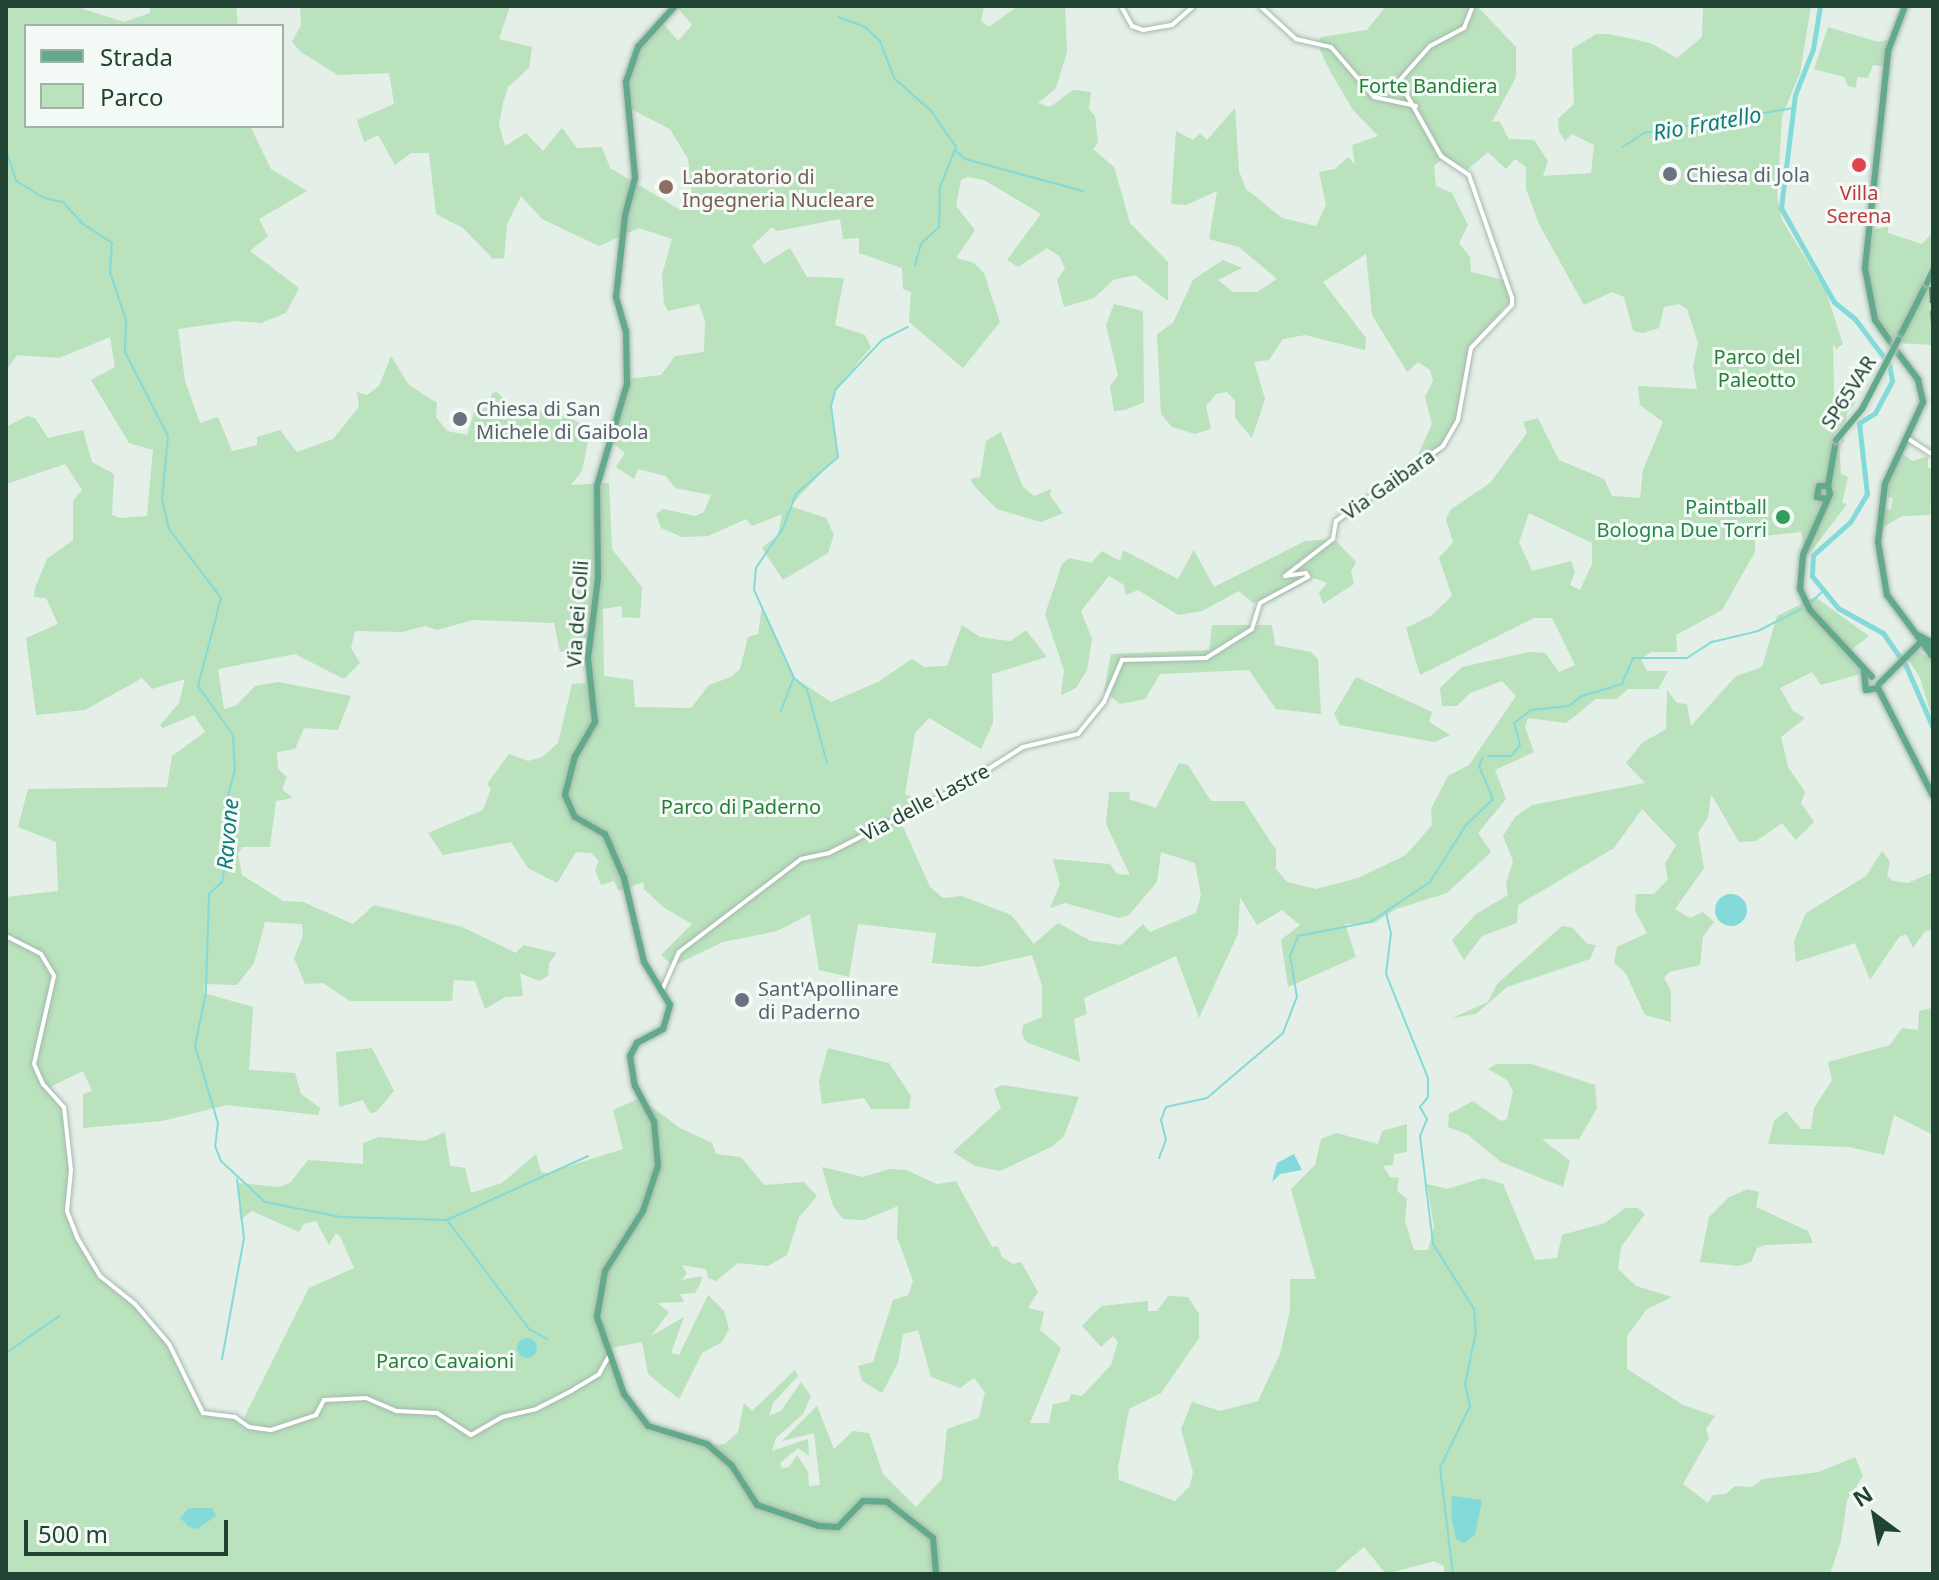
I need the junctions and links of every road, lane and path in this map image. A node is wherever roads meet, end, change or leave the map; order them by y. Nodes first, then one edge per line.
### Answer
1 (675, 6) edge
2 (1121, 6) edge
3 (1194, 6) edge
4 (1260, 6) edge
5 (1473, 6) edge
6 (1905, 6) edge
7 (1416, 106) junction
8 (1933, 270) edge
9 (1895, 346) junction
10 (1907, 438) junction
11 (1932, 452) edge
12 (1825, 483) junction
13 (1823, 499) junction
14 (1333, 539) joint
15 (1923, 647) edge
16 (1875, 685) junction
17 (1933, 796) edge
18 (6, 936) edge
19 (663, 988) junction
20 (609, 1356) junction
21 (936, 1574) edge

1 - 19 main road, Via dei Colli
2 - 3 street
4 - 7 street
5 - 7 street
6 - 9 main road
7 - 14 street, Via Gaibara
8 - 9 main road, SP65VAR, bridge
9 - 10 main road
9 - 12 main road, SP65VAR, bridge
10 - 11 street
10 - 15 main road
12 - 13 main road
12 - 13 main road
13 - 16 main road
14 - 19 street, Via delle Lastre
15 - 16 main road
16 - 17 main road
18 - 20 street
19 - 20 main road, Via dei Colli
20 - 21 main road

